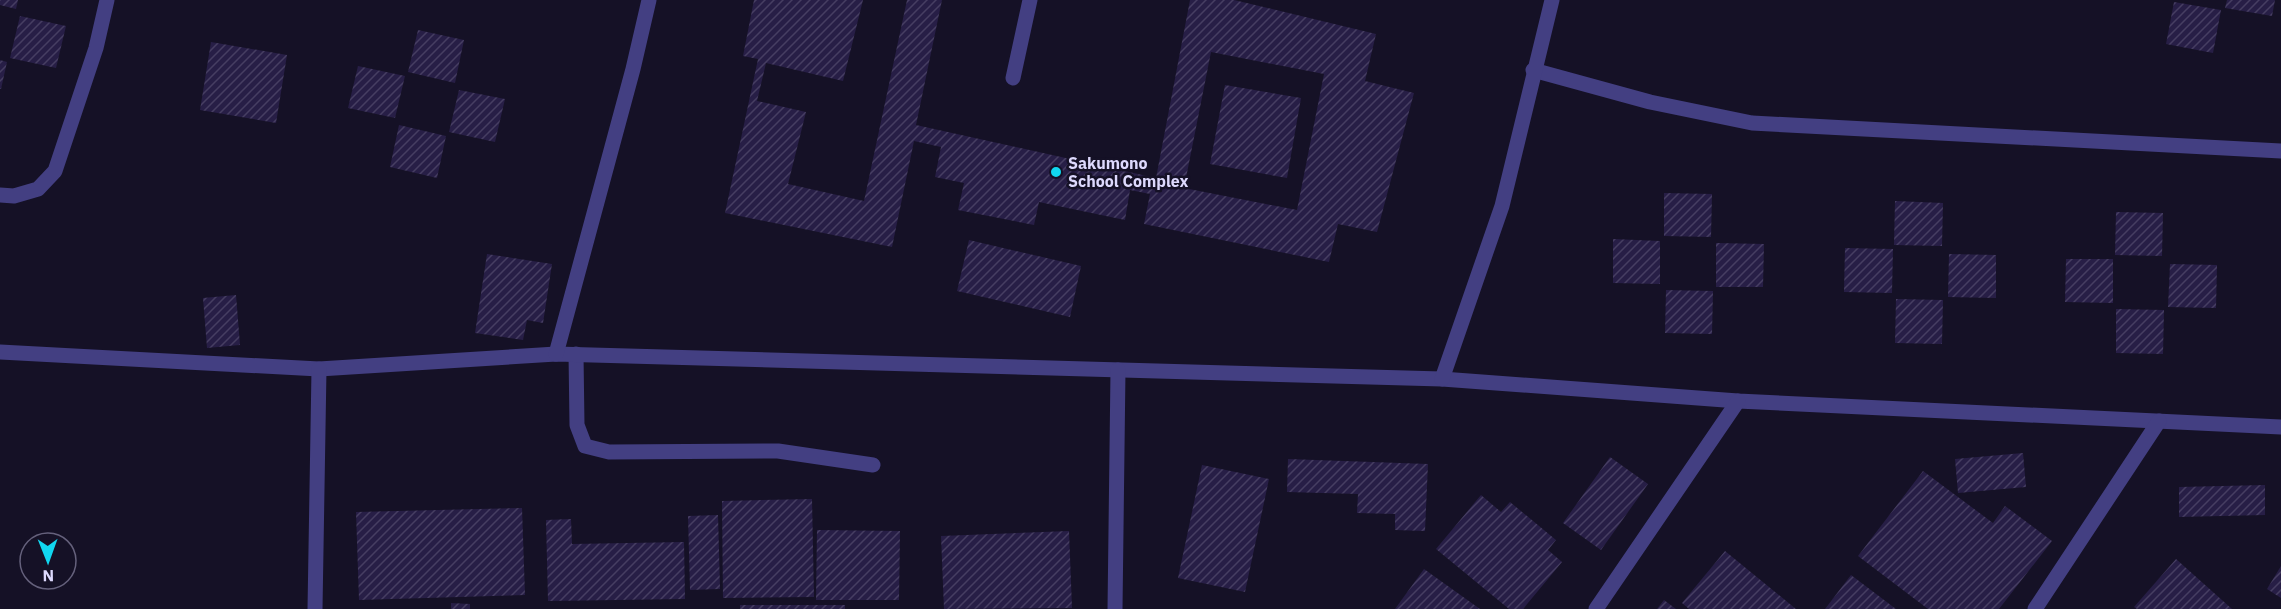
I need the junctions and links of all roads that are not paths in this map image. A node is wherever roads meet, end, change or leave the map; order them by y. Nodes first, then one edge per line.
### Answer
1 (107, 0) edge
2 (649, 0) edge
3 (1030, 0) edge
4 (1552, 0) edge
5 (1533, 70) junction
6 (1013, 78) dead end
7 (2281, 151) edge
8 (0, 195) edge
9 (0, 352) edge
10 (556, 354) junction
11 (576, 354) junction
12 (319, 369) junction
13 (1118, 369) junction
14 (1442, 379) junction
15 (1738, 401) junction
16 (2159, 421) junction
17 (2281, 427) edge
18 (873, 465) dead end
19 (315, 609) edge
20 (1115, 609) edge
21 (1596, 609) edge
22 (2035, 609) edge

1 - 8 street
2 - 10 street
3 - 6 street
4 - 5 street
5 - 7 street
5 - 14 street
9 - 12 street
10 - 11 street
10 - 12 street
11 - 13 street
11 - 18 street
12 - 19 street
13 - 14 street
13 - 20 street
14 - 15 street
15 - 16 street
15 - 21 street
16 - 17 street
16 - 22 street

